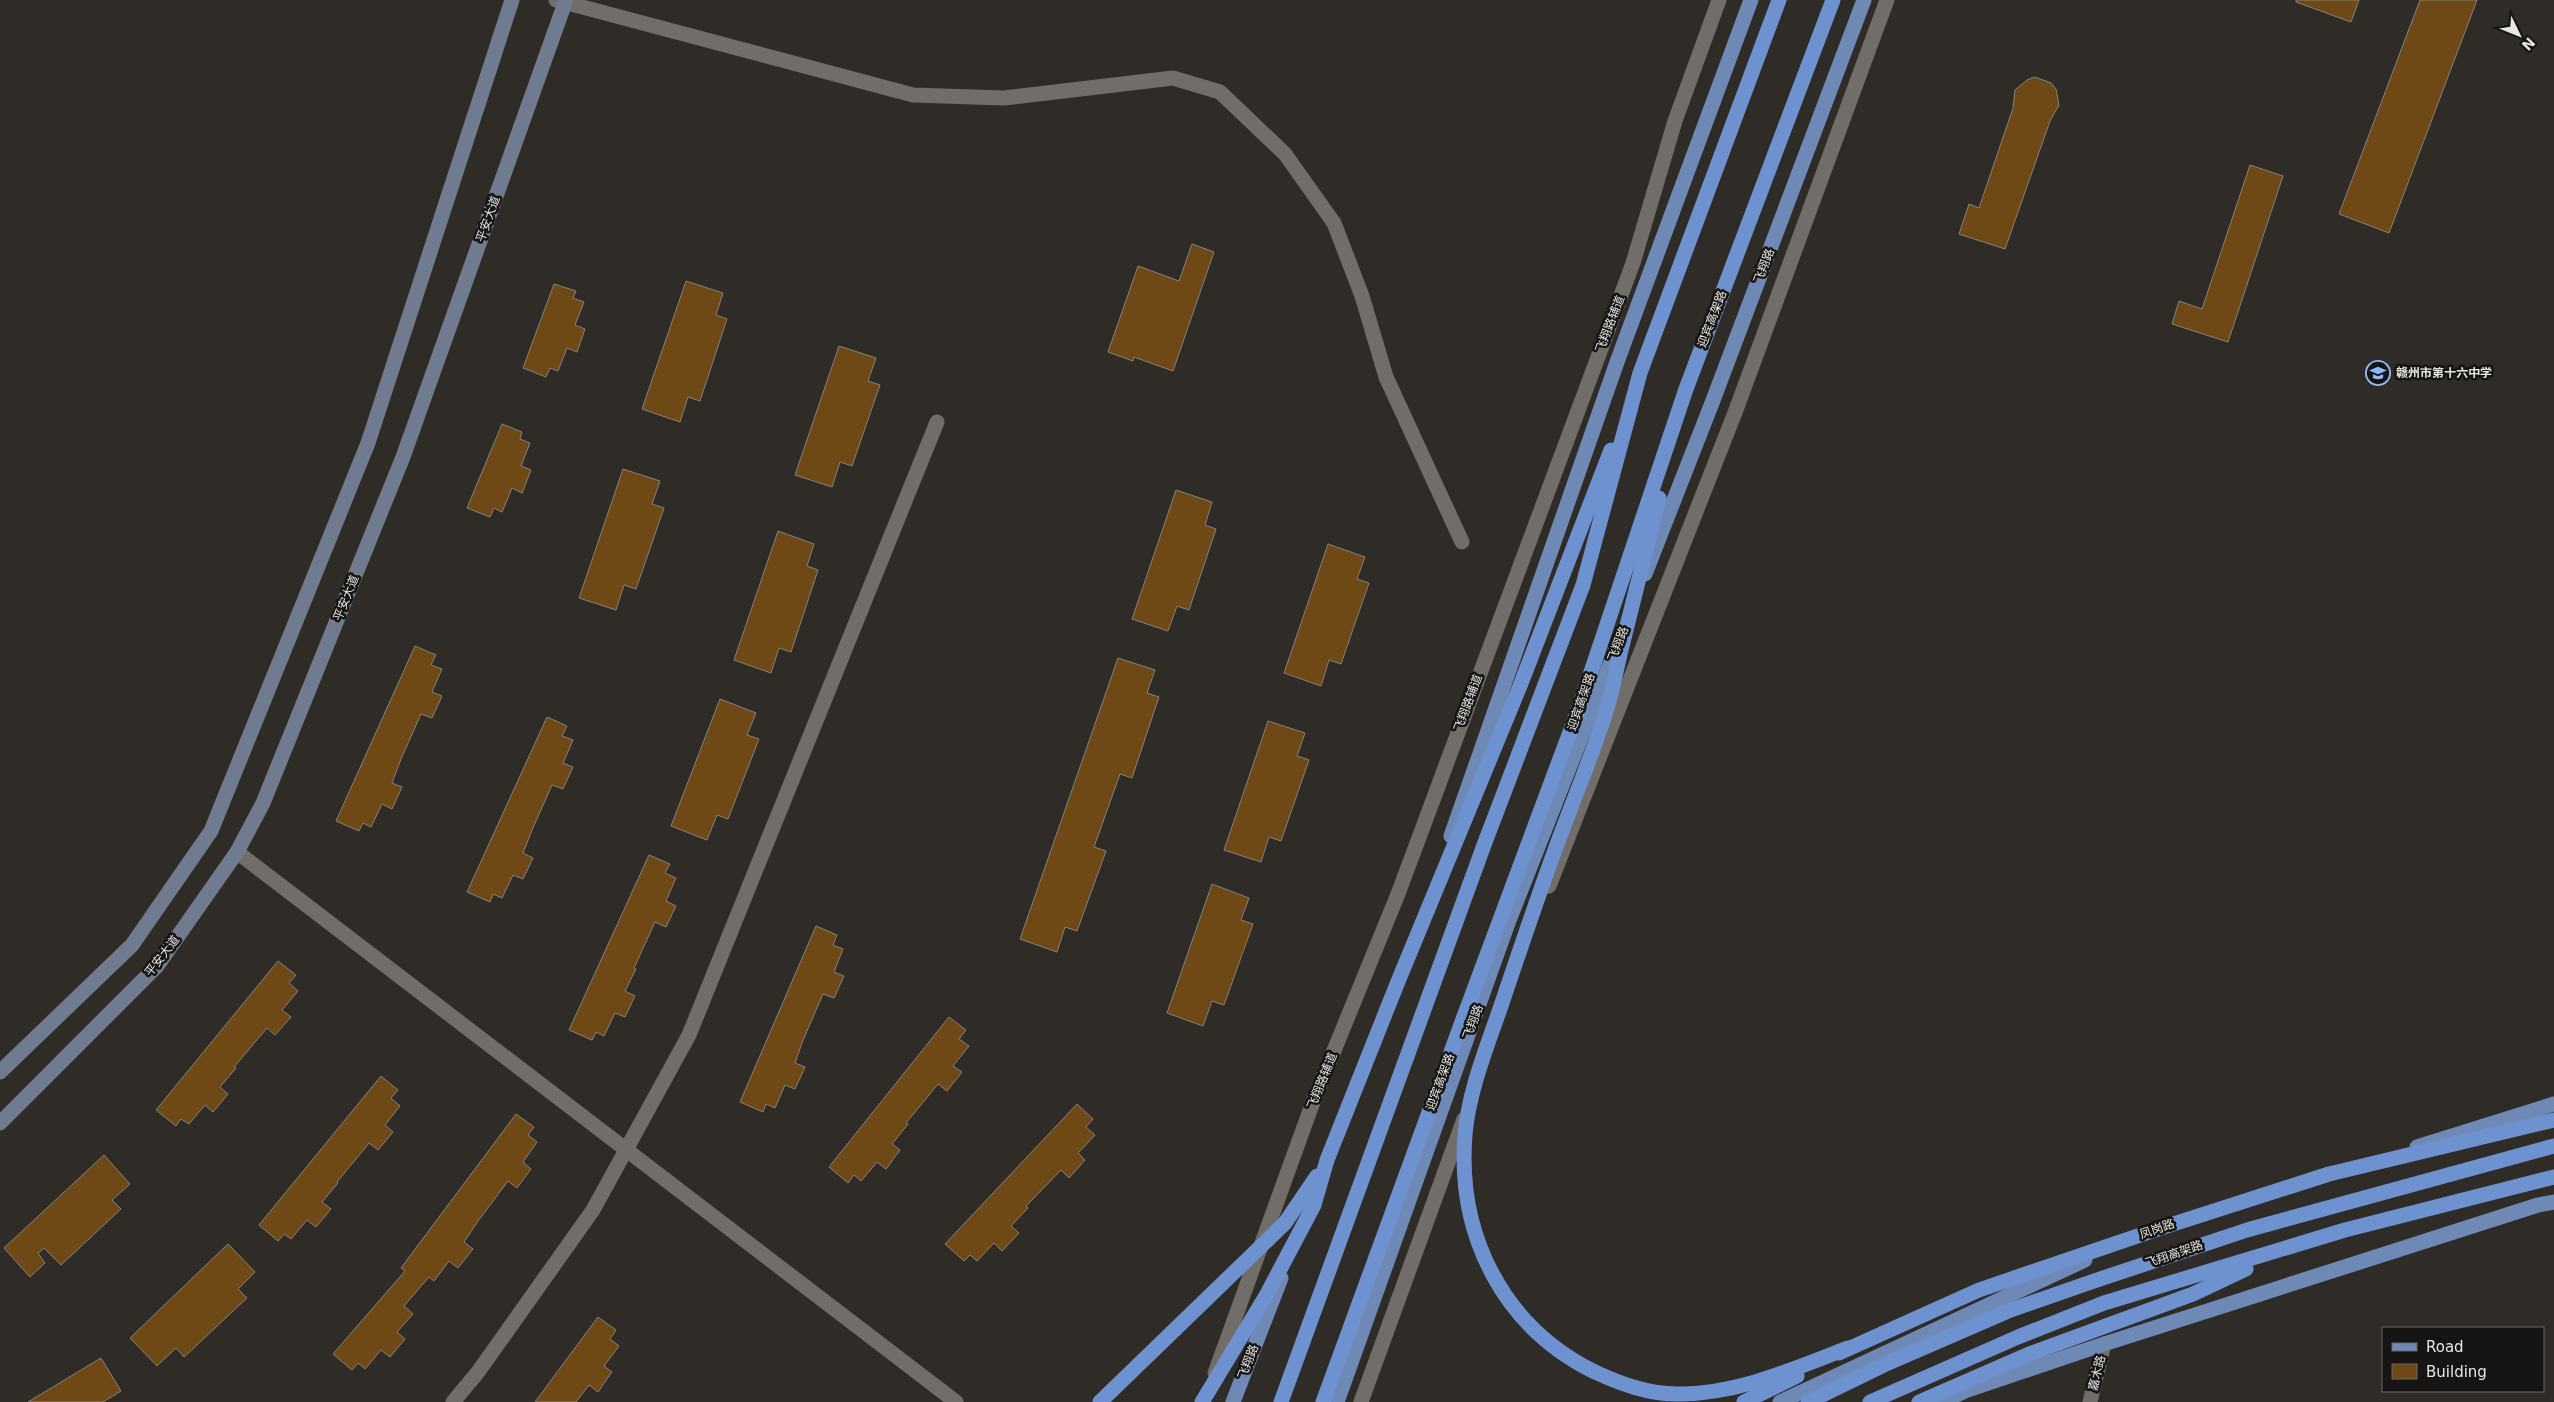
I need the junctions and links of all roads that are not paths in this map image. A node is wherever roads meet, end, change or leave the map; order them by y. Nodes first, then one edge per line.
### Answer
1 (512, 0) edge
2 (1719, 0) edge
3 (1751, 0) edge
4 (1774, 0) edge
5 (1779, 0) edge
6 (1833, 0) edge
7 (1839, 0) edge
8 (1864, 0) edge
9 (1887, 0) edge
10 (563, 1) edge
11 (1748, 78) junction
12 (1798, 93) junction
13 (1640, 373) junction
14 (1686, 389) junction
15 (937, 422) dead end
16 (1462, 542) dead end
17 (237, 852) junction
18 (0, 1072) edge
19 (2554, 1104) edge
20 (2554, 1120) edge
21 (0, 1123) edge
22 (2554, 1146) edge
23 (626, 1150) junction
24 (1327, 1160) junction
25 (2554, 1177) edge
26 (2554, 1202) edge
27 (2288, 1249) junction
28 (2104, 1344) junction
29 (1344, 1347) junction
30 (1848, 1348) junction
31 (453, 1402) edge
32 (956, 1402) edge
33 (1100, 1402) edge
34 (1203, 1402) edge
35 (1233, 1402) edge
36 (1280, 1402) edge
37 (1323, 1402) edge
38 (1335, 1402) edge
39 (1361, 1402) edge
40 (1744, 1402) edge
41 (1780, 1402) edge
42 (1808, 1402) edge
43 (1870, 1402) edge
44 (1919, 1402) edge
45 (1942, 1402) edge
46 (2090, 1402) edge

1 - 18 main road
2 - 34 street, 飞翔路辅道
3 - 35 main road, 飞翔路
4 - 11 highway
5 - 11 highway
6 - 12 highway, 迎宾高架路
7 - 12 highway
8 - 38 main road, 飞翔路
9 - 39 street
10 - 16 street
10 - 17 main road, 平安大道
11 - 13 highway
12 - 14 highway, 迎宾高架路
13 - 24 highway
13 - 36 highway
14 - 29 highway, 迎宾高架路
14 - 30 highway
15 - 23 street
17 - 21 main road, 平安大道
17 - 23 street
19 - 41 main road, 凤岗路
20 - 30 highway
22 - 42 highway, 飞翔高架路
23 - 31 street
23 - 32 street
24 - 33 highway
24 - 34 highway
25 - 27 highway, 飞翔高架路
26 - 28 main road
27 - 43 highway, 飞翔高架路
27 - 44 highway
28 - 45 main road
28 - 46 street, 嘉木路
29 - 37 highway, 迎宾高架路
29 - 38 highway
30 - 40 highway

